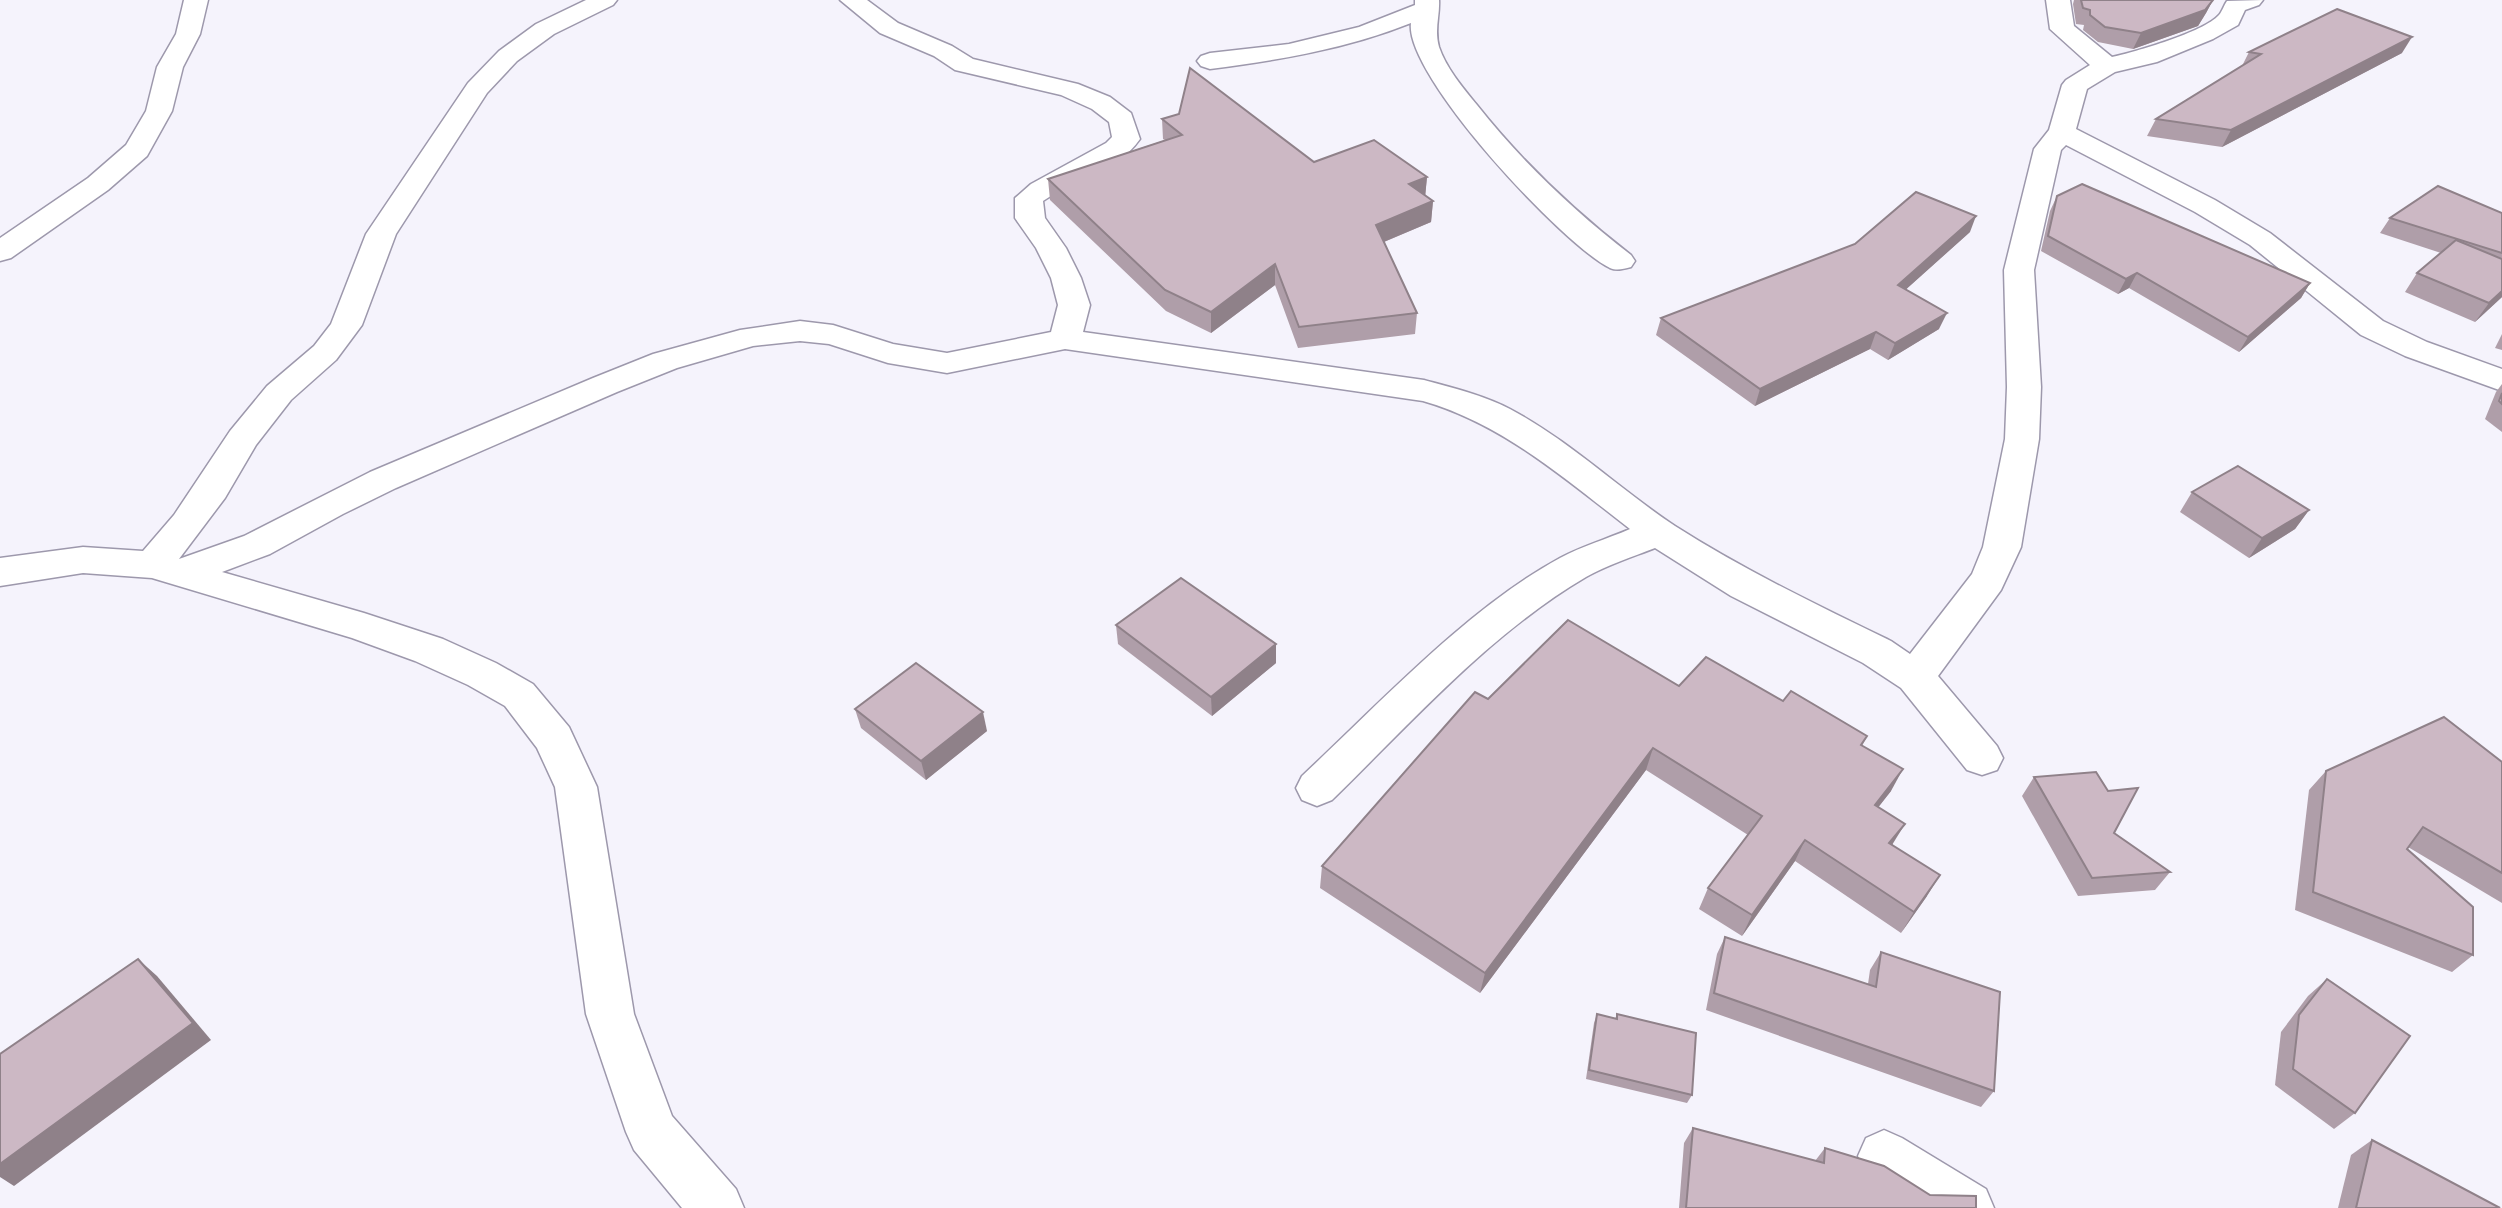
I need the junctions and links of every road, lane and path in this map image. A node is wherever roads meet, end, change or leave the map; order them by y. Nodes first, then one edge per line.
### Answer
1 (196, 0) edge
2 (605, 0) edge
3 (852, 0) edge
4 (2058, 0) edge
5 (2251, 0) edge
6 (1428, 4) edge
7 (1210, 61) dead end
8 (2107, 66) junction
9 (2062, 132) junction
10 (0, 252) edge
11 (1620, 261) dead end
12 (1065, 339) junction
13 (2502, 381) edge
14 (1658, 532) junction
15 (165, 569) junction
16 (0, 572) edge
17 (1915, 677) junction
18 (1982, 758) dead end
19 (1317, 788) dead end
20 (1884, 1156) dead end
21 (717, 1208) edge
22 (1967, 1208) edge

1 - 10 street
2 - 15 street
3 - 12 street
4 - 8 street
5 - 8 street
6 - 7 street
6 - 11 street
8 - 9 street
9 - 13 street
9 - 17 street
12 - 14 street
12 - 15 street
14 - 17 street
14 - 19 street
15 - 16 street
15 - 21 street
17 - 18 street
20 - 22 street

